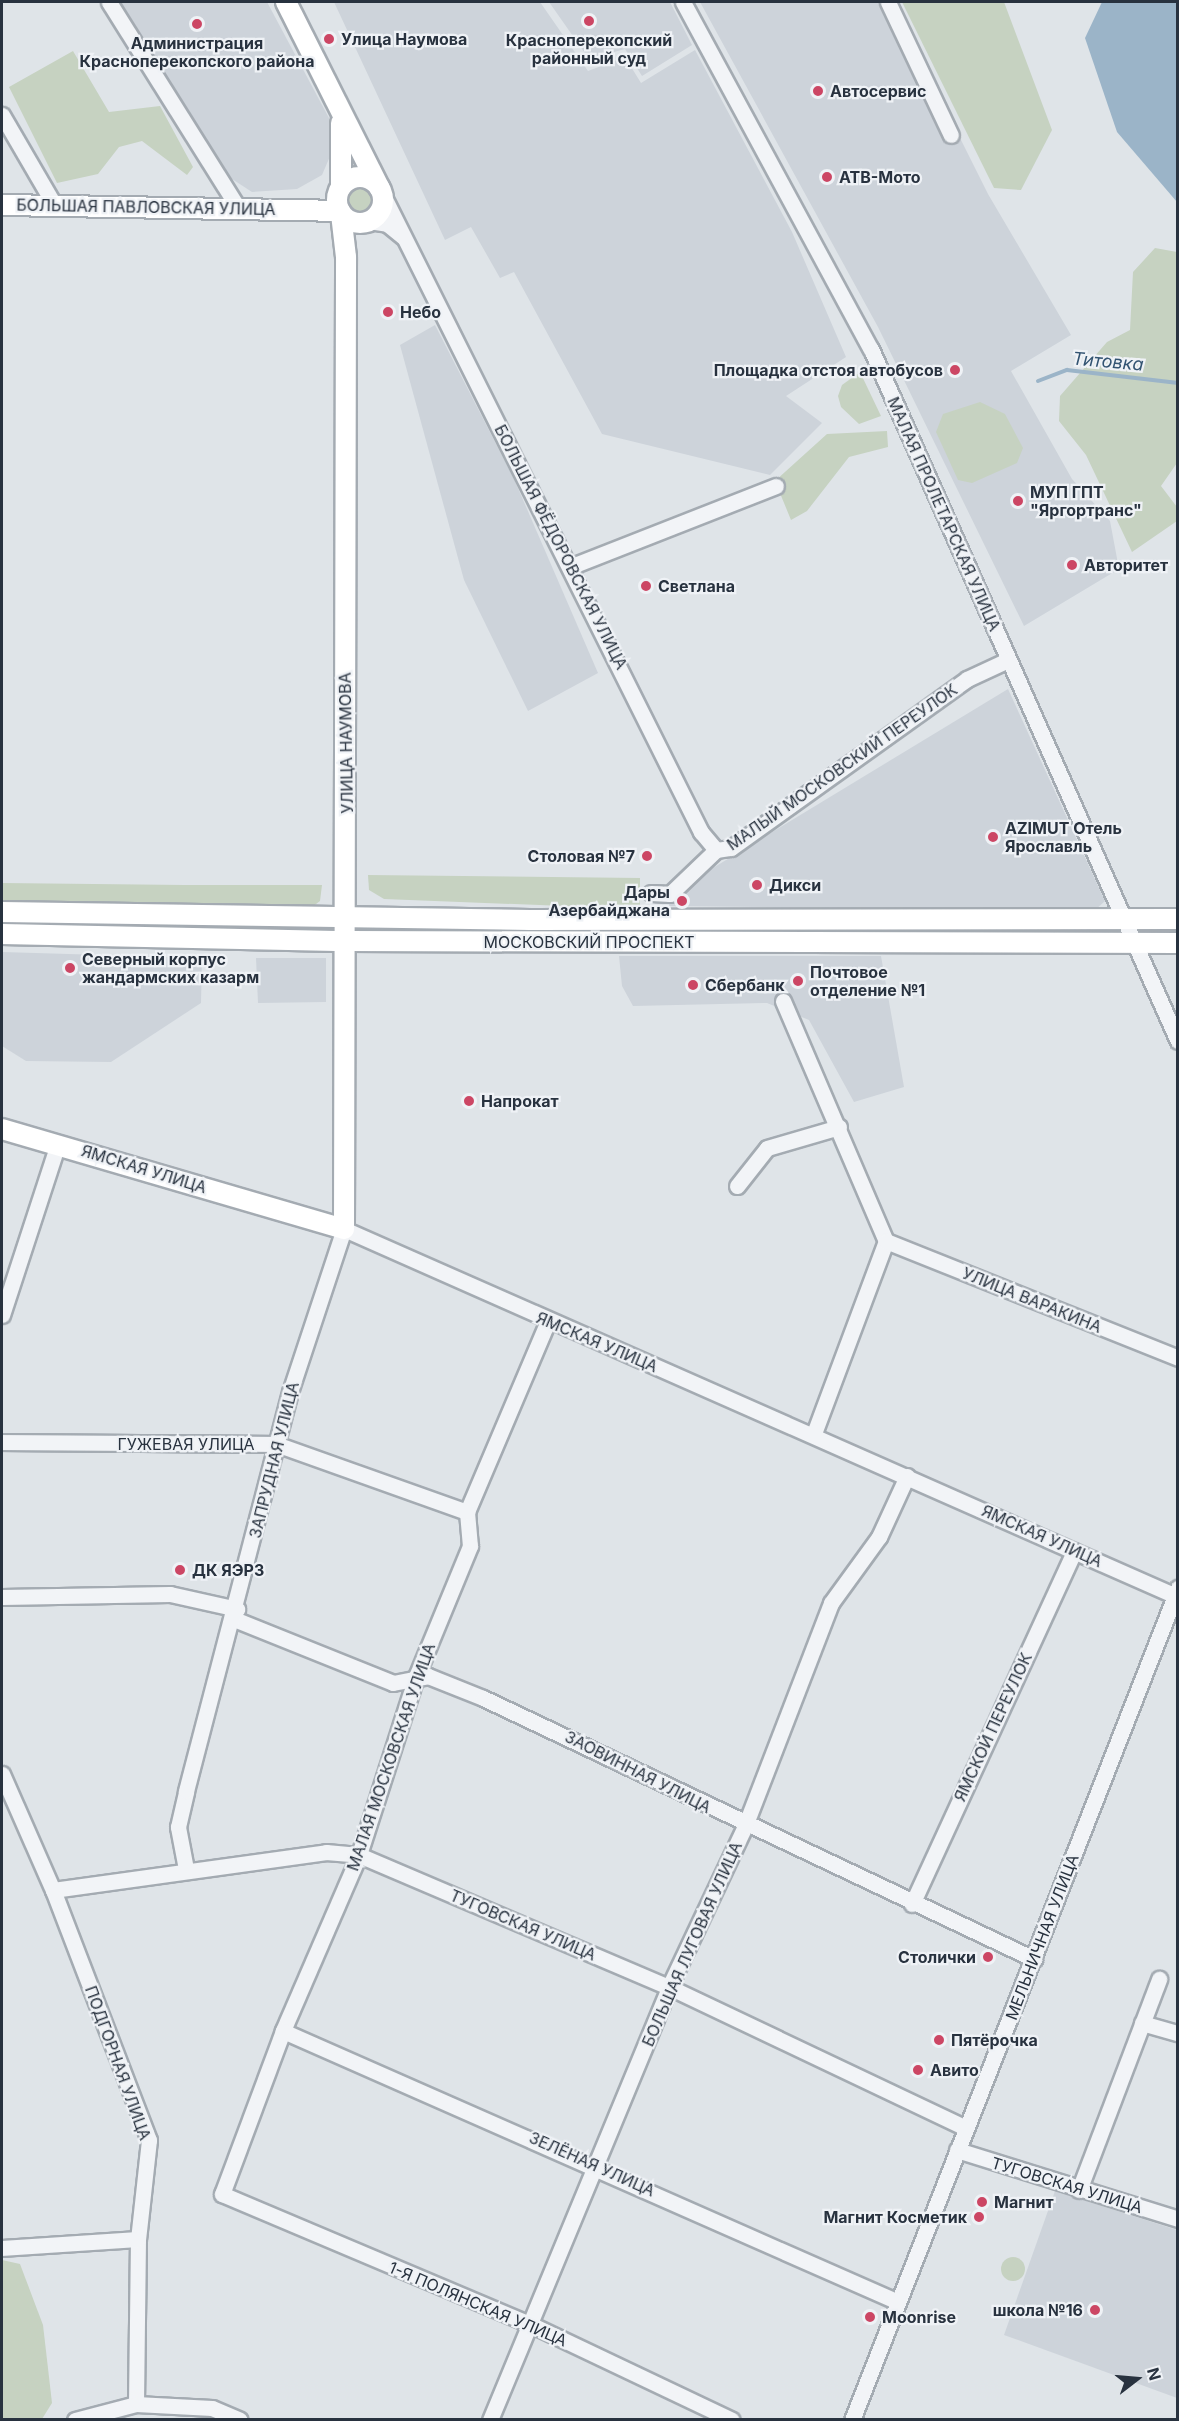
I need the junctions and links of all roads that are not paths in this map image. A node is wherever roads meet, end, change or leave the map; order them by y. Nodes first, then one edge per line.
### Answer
1 (109, 2) edge
2 (286, 2) edge
3 (683, 2) edge
4 (888, 2) edge
5 (337, 103) junction
6 (2, 115) edge
7 (951, 135) dead end
8 (340, 188) junction
9 (380, 189) junction
10 (2, 205) edge
11 (55, 206) junction
12 (238, 208) junction
13 (291, 209) junction
14 (340, 212) junction
15 (367, 222) junction
16 (407, 241) junction
17 (346, 257) junction
18 (776, 486) dead end
19 (572, 566) junction
20 (1008, 660) junction
21 (716, 850) junction
22 (651, 893) dead end
23 (2, 912) edge
24 (348, 917) junction
25 (1178, 919) edge
26 (1126, 920) junction
27 (2, 934) edge
28 (348, 941) junction
29 (1178, 943) edge
30 (1136, 944) junction
31 (783, 1001) dead end
32 (1178, 1041) edge
33 (839, 1127) junction
34 (2, 1128) edge
35 (58, 1144) junction
36 (737, 1186) dead end
37 (344, 1229) junction
38 (886, 1241) junction
39 (2, 1315) edge
40 (548, 1321) junction
41 (1178, 1358) edge
42 (814, 1434) junction
43 (2, 1442) edge
44 (276, 1444) junction
45 (907, 1476) junction
46 (466, 1512) junction
47 (1074, 1551) junction
48 (1176, 1593) edge
49 (2, 1597) edge
50 (235, 1614) junction
51 (416, 1677) junction
52 (2, 1774) edge
53 (745, 1827) junction
54 (359, 1855) junction
55 (186, 1869) junction
56 (53, 1890) junction
57 (912, 1904) junction
58 (1034, 1959) junction
59 (1159, 1979) dead end
60 (669, 1987) junction
61 (1142, 2023) junction
62 (283, 2031) junction
63 (1178, 2033) edge
64 (966, 2128) junction
65 (957, 2150) junction
66 (597, 2166) junction
67 (1079, 2190) junction
68 (222, 2194) joint
69 (1178, 2219) edge
70 (138, 2239) junction
71 (2, 2248) edge
72 (898, 2302) junction
73 (532, 2325) junction
74 (136, 2404) junction
75 (75, 2420) edge
76 (240, 2420) edge
77 (490, 2420) edge
78 (732, 2420) edge
79 (852, 2420) edge

1 - 12 street
2 - 5 main road, БОЛЬШАЯ ФЁДОРОВСКАЯ УЛИЦА
3 - 20 street, МАЛАЯ ПРОЛЕТАРСКАЯ УЛИЦА
4 - 7 street
5 - 8 main road, БОЛЬШАЯ ФЁДОРОВСКАЯ УЛИЦА
5 - 9 main road, БОЛЬШАЯ ФЁДОРОВСКАЯ УЛИЦА
6 - 11 street
8 - 9 main road
8 - 13 main road, БОЛЬШАЯ ПАВЛОВСКАЯ УЛИЦА
8 - 14 main road
9 - 15 main road
9 - 16 street, БОЛЬШАЯ ФЁДОРОВСКАЯ УЛИЦА
10 - 11 main road, БОЛЬШАЯ ПАВЛОВСКАЯ УЛИЦА
11 - 12 main road, БОЛЬШАЯ ПАВЛОВСКАЯ УЛИЦА
12 - 13 main road, БОЛЬШАЯ ПАВЛОВСКАЯ УЛИЦА
13 - 14 main road, БОЛЬШАЯ ПАВЛОВСКАЯ УЛИЦА
14 - 15 main road
14 - 17 main road, УЛИЦА НАУМОВА
15 - 16 street, БОЛЬШАЯ ФЁДОРОВСКАЯ УЛИЦА
15 - 17 main road, УЛИЦА НАУМОВА
16 - 19 street, БОЛЬШАЯ ФЁДОРОВСКАЯ УЛИЦА
17 - 24 main road, УЛИЦА НАУМОВА
18 - 19 street
19 - 21 street, БОЛЬШАЯ ФЁДОРОВСКАЯ УЛИЦА
20 - 21 street, МАЛЫЙ МОСКОВСКИЙ ПЕРЕУЛОК
20 - 26 street, МАЛАЯ ПРОЛЕТАРСКАЯ УЛИЦА
21 - 22 street, МАЛЫЙ МОСКОВСКИЙ ПЕРЕУЛОК
23 - 24 main road, МОСКОВСКИЙ ПРОСПЕКТ
24 - 26 main road, МОСКОВСКИЙ ПРОСПЕКТ
24 - 28 main road, УЛИЦА НАУМОВА
25 - 26 main road, МОСКОВСКИЙ ПРОСПЕКТ
26 - 30 street, МАЛАЯ ПРОЛЕТАРСКАЯ УЛИЦА
27 - 28 main road, МОСКОВСКИЙ ПРОСПЕКТ
28 - 30 main road, МОСКОВСКИЙ ПРОСПЕКТ
28 - 37 main road, УЛИЦА НАУМОВА
29 - 30 main road, МОСКОВСКИЙ ПРОСПЕКТ
30 - 32 street, МАЛАЯ ПРОЛЕТАРСКАЯ УЛИЦА
31 - 33 street
33 - 36 street
33 - 38 street
34 - 35 main road, ЯМСКАЯ УЛИЦА
35 - 37 main road, ЯМСКАЯ УЛИЦА
35 - 39 street
37 - 40 street, ЯМСКАЯ УЛИЦА
37 - 44 street, ЗАПРУДНАЯ УЛИЦА
38 - 41 street, УЛИЦА ВАРАКИНА
38 - 42 street
40 - 42 street, ЯМСКАЯ УЛИЦА
40 - 46 street, МАЛАЯ МОСКОВСКАЯ УЛИЦА
42 - 45 street, ЯМСКАЯ УЛИЦА
43 - 44 street, ГУЖЕВАЯ УЛИЦА
44 - 46 street, ГУЖЕВАЯ УЛИЦА
44 - 50 street, ЗАПРУДНАЯ УЛИЦА
45 - 47 street, ЯМСКАЯ УЛИЦА
45 - 53 street, БОЛЬШАЯ ЛУГОВАЯ УЛИЦА
46 - 51 street, МАЛАЯ МОСКОВСКАЯ УЛИЦА
47 - 48 street, ЯМСКАЯ УЛИЦА
47 - 57 street, ЯМСКОЙ ПЕРЕУЛОК
48 - 58 street, МЕЛЬНИЧНАЯ УЛИЦА
49 - 50 street, ЗАОВИННАЯ УЛИЦА
50 - 51 street, ЗАОВИННАЯ УЛИЦА
50 - 55 street, ЗАПРУДНАЯ УЛИЦА
51 - 53 street, ЗАОВИННАЯ УЛИЦА
51 - 54 street, МАЛАЯ МОСКОВСКАЯ УЛИЦА
52 - 56 street, ПОДГОРНАЯ УЛИЦА
53 - 57 street, ЗАОВИННАЯ УЛИЦА
53 - 60 street, БОЛЬШАЯ ЛУГОВАЯ УЛИЦА
54 - 55 street, ТУГОВСКАЯ УЛИЦА
54 - 60 street, ТУГОВСКАЯ УЛИЦА
54 - 62 street, МАЛАЯ МОСКОВСКАЯ УЛИЦА
55 - 56 street, ТУГОВСКАЯ УЛИЦА
56 - 70 street, ПОДГОРНАЯ УЛИЦА
57 - 58 street, ЗАОВИННАЯ УЛИЦА
58 - 64 street, МЕЛЬНИЧНАЯ УЛИЦА
59 - 61 street
60 - 64 street, ТУГОВСКАЯ УЛИЦА
60 - 66 street, БОЛЬШАЯ ЛУГОВАЯ УЛИЦА
61 - 63 street
61 - 67 street
62 - 66 street, ЗЕЛЁНАЯ УЛИЦА
62 - 68 street, МАЛАЯ МОСКОВСКАЯ УЛИЦА
64 - 65 street, МЕЛЬНИЧНАЯ УЛИЦА
65 - 67 street, ТУГОВСКАЯ УЛИЦА
65 - 72 street, МЕЛЬНИЧНАЯ УЛИЦА
66 - 72 street, ЗЕЛЁНАЯ УЛИЦА
66 - 73 street, БОЛЬШАЯ ЛУГОВАЯ УЛИЦА
67 - 69 street, ТУГОВСКАЯ УЛИЦА
68 - 73 street, 1-Я ПОЛЯНСКАЯ УЛИЦА
70 - 71 street
70 - 74 street, ПОДГОРНАЯ УЛИЦА
72 - 79 street, МЕЛЬНИЧНАЯ УЛИЦА
73 - 77 street, БОЛЬШАЯ ЛУГОВАЯ УЛИЦА
73 - 78 street, 1-Я ПОЛЯНСКАЯ УЛИЦА
74 - 75 street
74 - 76 street

